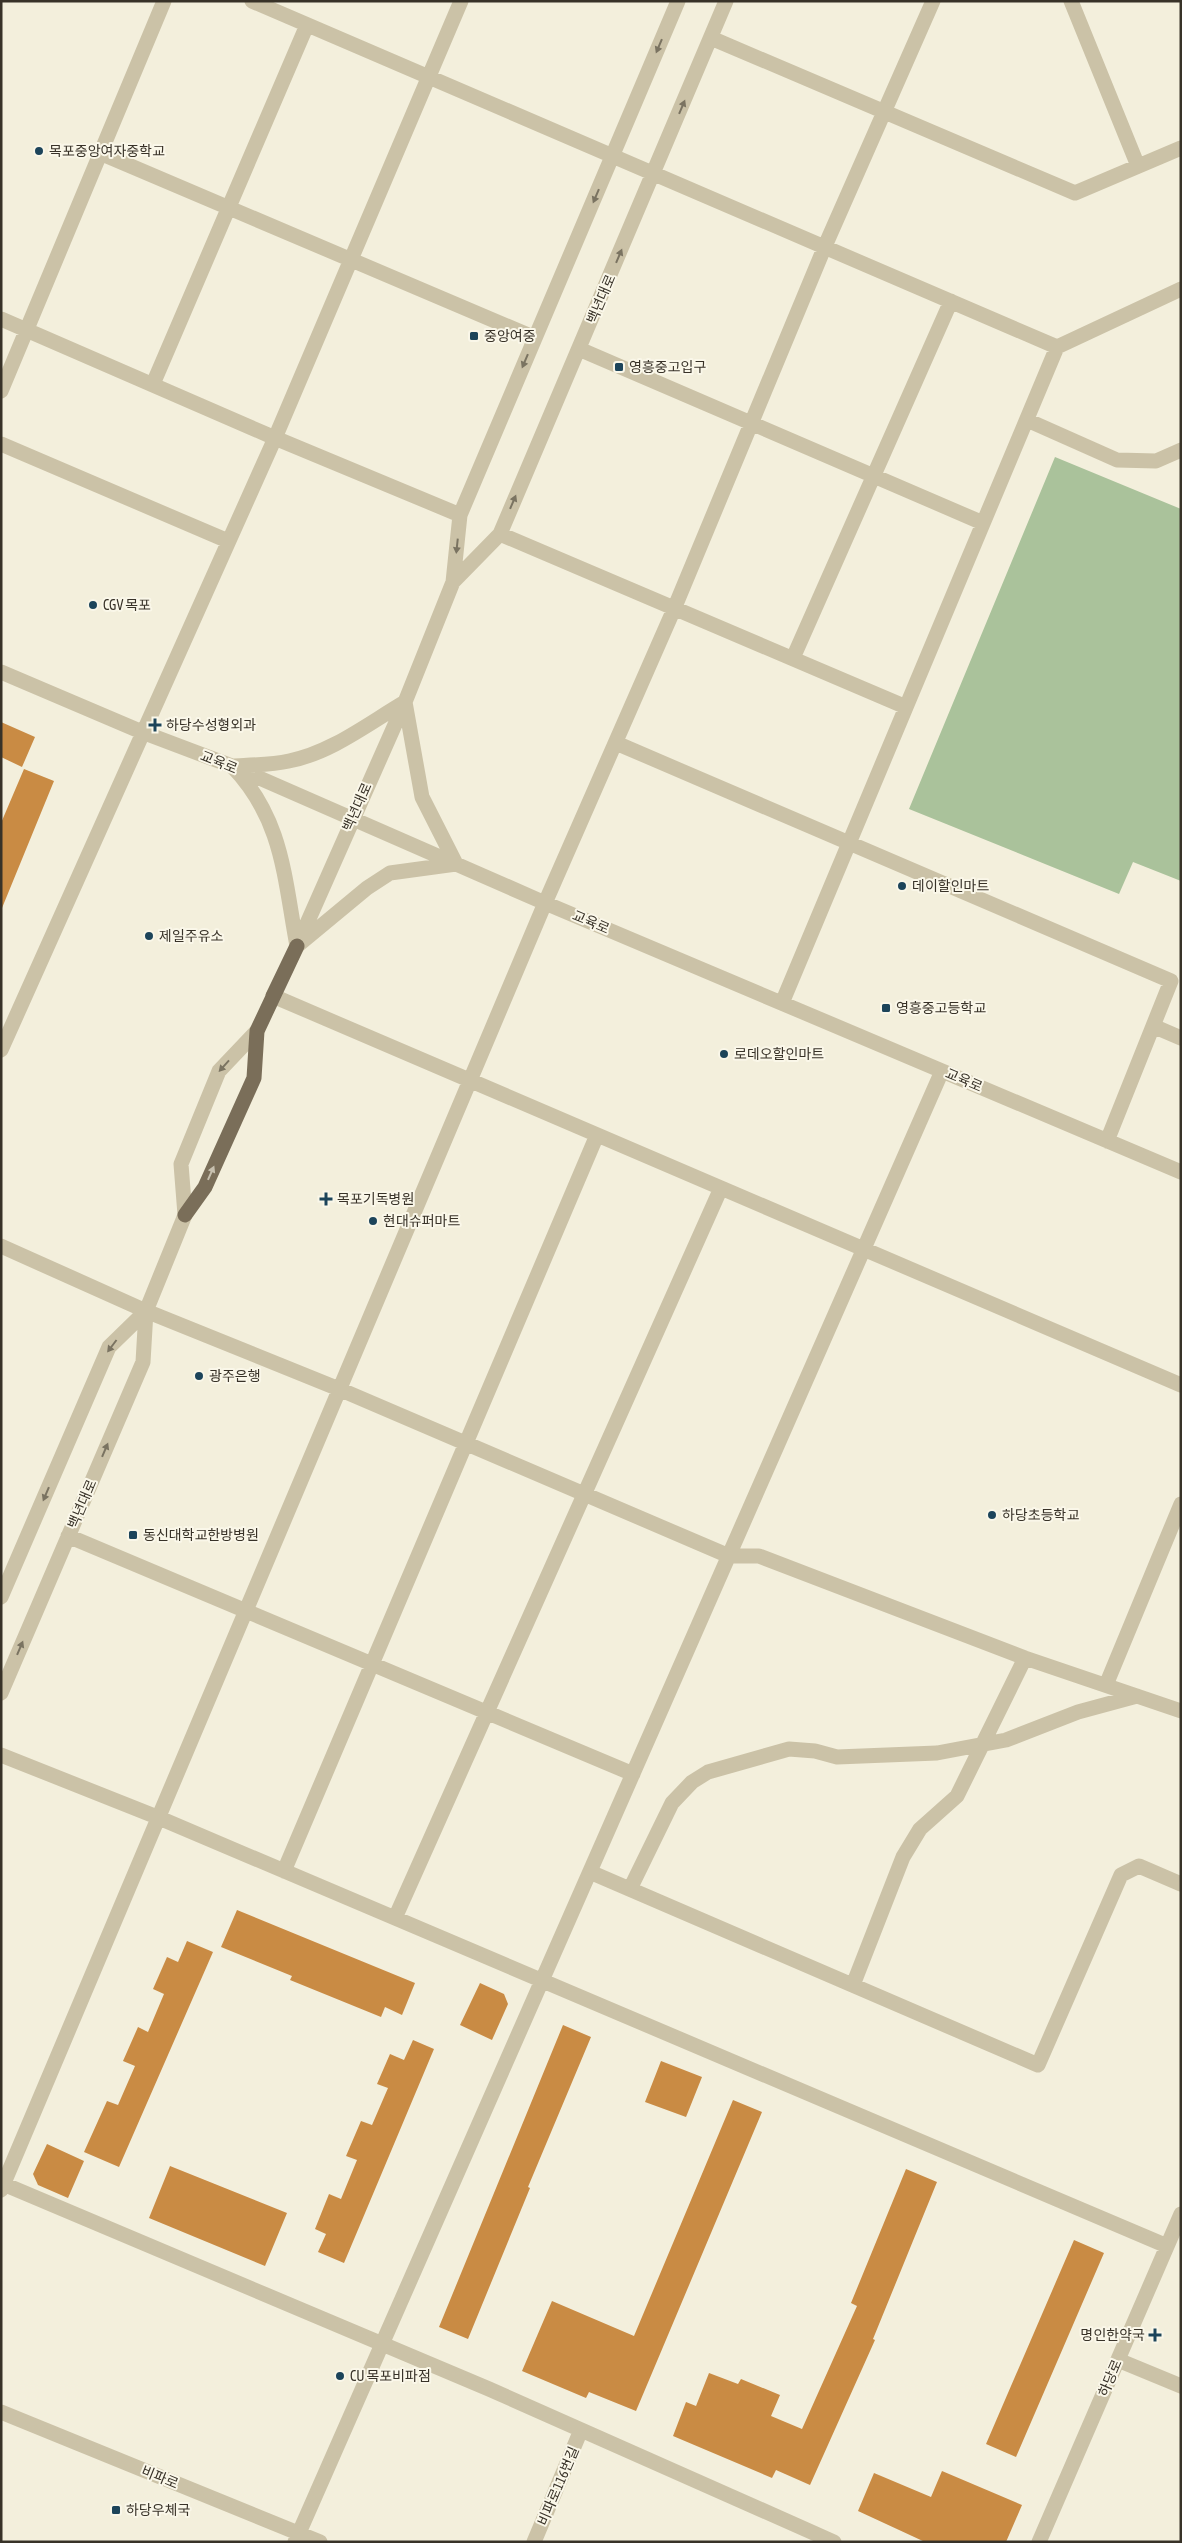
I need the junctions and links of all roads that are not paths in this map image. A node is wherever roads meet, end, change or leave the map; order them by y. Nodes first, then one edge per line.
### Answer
1 (164, 1) edge
2 (252, 1) edge
3 (461, 1) edge
4 (678, 1) edge
5 (726, 1) edge
6 (933, 1) edge
7 (1071, 1) edge
8 (307, 25) junction
9 (711, 38) junction
10 (429, 77) junction
11 (884, 112) junction
12 (1181, 148) edge
13 (100, 153) junction
14 (613, 156) junction
15 (1138, 166) junction
16 (654, 173) junction
17 (229, 208) junction
18 (825, 246) junction
19 (351, 260) junction
20 (1181, 289) edge
21 (951, 301) junction
22 (1, 319) edge
23 (27, 329) junction
24 (535, 338) junction
25 (1057, 346) junction
26 (579, 349) junction
27 (153, 384) junction
28 (1, 391) edge
29 (1027, 420) junction
30 (751, 423) junction
31 (275, 438) junction
32 (1, 444) edge
33 (1181, 450) edge
34 (874, 476) junction
35 (460, 515) junction
36 (983, 523) junction
37 (500, 534) junction
38 (228, 541) junction
39 (453, 582) junction
40 (674, 609) junction
41 (793, 658) junction
42 (1, 672) edge
43 (405, 702) junction
44 (906, 707) junction
45 (142, 732) junction
46 (616, 743) junction
47 (232, 766) junction
48 (352, 818) junction
49 (849, 842) junction
50 (456, 864) junction
51 (545, 903) junction
52 (297, 946) junction
53 (273, 996) junction
54 (782, 1003) junction
55 (1153, 1026) junction
56 (257, 1031) junction
57 (1181, 1038) edge
58 (1, 1050) edge
59 (942, 1071) junction
60 (469, 1081) junction
61 (597, 1135) junction
62 (1107, 1141) junction
63 (1181, 1172) edge
64 (721, 1188) junction
65 (185, 1214) junction
66 (1, 1246) edge
67 (864, 1249) junction
68 (146, 1311) junction
69 (1181, 1385) edge
70 (339, 1389) junction
71 (466, 1443) junction
72 (584, 1494) junction
73 (1181, 1504) edge
74 (68, 1536) junction
75 (729, 1556) junction
76 (1, 1597) edge
77 (245, 1610) junction
78 (1025, 1658) junction
79 (372, 1664) junction
80 (1106, 1685) junction
81 (1, 1693) edge
82 (1138, 1696) junction
83 (1181, 1711) edge
84 (487, 1712) junction
85 (985, 1742) junction
86 (1, 1755) edge
87 (633, 1774) junction
88 (157, 1817) junction
89 (284, 1871) junction
90 (590, 1872) junction
91 (1181, 1884) edge
92 (630, 1889) junction
93 (395, 1918) junction
94 (542, 1981) junction
95 (853, 1985) junction
96 (2, 2186) edge
97 (1181, 2214) edge
98 (1167, 2246) junction
99 (382, 2344) junction
100 (1118, 2360) junction
101 (1181, 2386) edge
102 (1, 2412) edge
103 (581, 2430) junction
104 (297, 2537) edge
105 (828, 2541) edge
106 (320, 2542) edge
107 (534, 2542) edge
108 (1039, 2542) edge

1 - 13 street
2 - 8 street
3 - 10 street
4 -> 14 street, 백년대로
5 - 9 street, 백년대로
6 - 11 street
7 - 15 street
8 - 10 street
8 - 17 street
9 - 11 street
16 -> 9 street, 백년대로
10 - 14 street
10 - 19 street
11 - 15 street
11 - 18 street
12 - 15 street
13 - 17 street
13 - 23 street
14 - 16 street
14 -> 24 street, 백년대로
16 - 18 street
26 -> 16 street, 백년대로
17 - 19 street
17 - 27 street
18 - 21 street
18 - 30 street
19 - 24 street
19 - 31 street
20 - 25 street
21 - 25 street
21 - 34 street
22 - 23 street
23 - 27 street
23 - 28 street
24 -> 35 street, 백년대로
25 - 29 street
26 - 30 street
37 -> 26 street, 백년대로
27 - 31 street
29 - 33 street
29 - 36 street
30 - 34 street
30 - 40 street
31 - 35 street
31 - 38 street
32 - 38 street
34 - 36 street
34 - 41 street
35 -> 39 street, 백년대로
36 - 44 street
37 - 39 street, 백년대로
37 - 40 street
38 - 45 street
39 - 43 street, 백년대로
40 - 41 street
40 - 46 street
41 - 44 street
42 - 45 street, 교육로
43 - 47 street
43 - 48 street, 백년대로
43 - 50 street
44 - 49 street
45 - 47 street, 교육로
45 - 58 street
46 - 49 street
46 - 51 street
47 - 48 street, 교육로
47 - 52 street
48 - 50 street, 교육로
48 - 52 street, 백년대로
49 - 54 street
49 - 55 street
50 - 51 street, 교육로
50 - 52 street
51 - 54 street, 교육로
51 - 60 street
52 - 53 main road, 백년대로
53 - 56 main road, 백년대로
53 - 60 street
54 - 59 street, 교육로
55 - 57 street
55 - 62 street
65 -> 56 main road, 백년대로
56 -> 65 street, 백년대로
59 - 62 street, 교육로
59 - 67 street
60 - 61 street
60 - 70 street
61 - 64 street
61 - 71 street
62 - 63 street, 교육로
64 - 67 street
64 - 72 street
65 - 68 street, 백년대로
66 - 68 street
67 - 69 street
67 - 75 street
68 - 70 street
74 -> 68 street, 백년대로
68 -> 76 street, 백년대로
70 - 71 street
70 - 77 street
71 - 72 street
71 - 79 street
72 - 75 street
72 - 84 street
73 - 80 street
74 - 77 street
81 -> 74 street, 백년대로
75 - 78 street
75 - 87 street
77 - 79 street
77 - 88 street
78 - 80 street
78 - 85 street
79 - 84 street
79 - 89 street
80 - 82 street
82 - 83 street
82 - 85 street
84 - 87 street
84 - 93 street
85 - 92 street
85 - 95 street
86 - 88 street
87 - 90 street
88 - 89 street
88 - 96 street
89 - 93 street
90 - 92 street
90 - 94 street
91 - 95 street
92 - 95 street
93 - 94 street
94 - 98 street
94 - 99 street
96 - 99 street
97 - 98 street, 하당로
98 - 100 street, 하당로
99 - 103 street
99 - 104 street
100 - 101 street
100 - 108 street, 하당로
102 - 104 street, 비파로
103 - 105 street
103 - 107 street, 비파로116번길
104 - 106 street, 비파로

